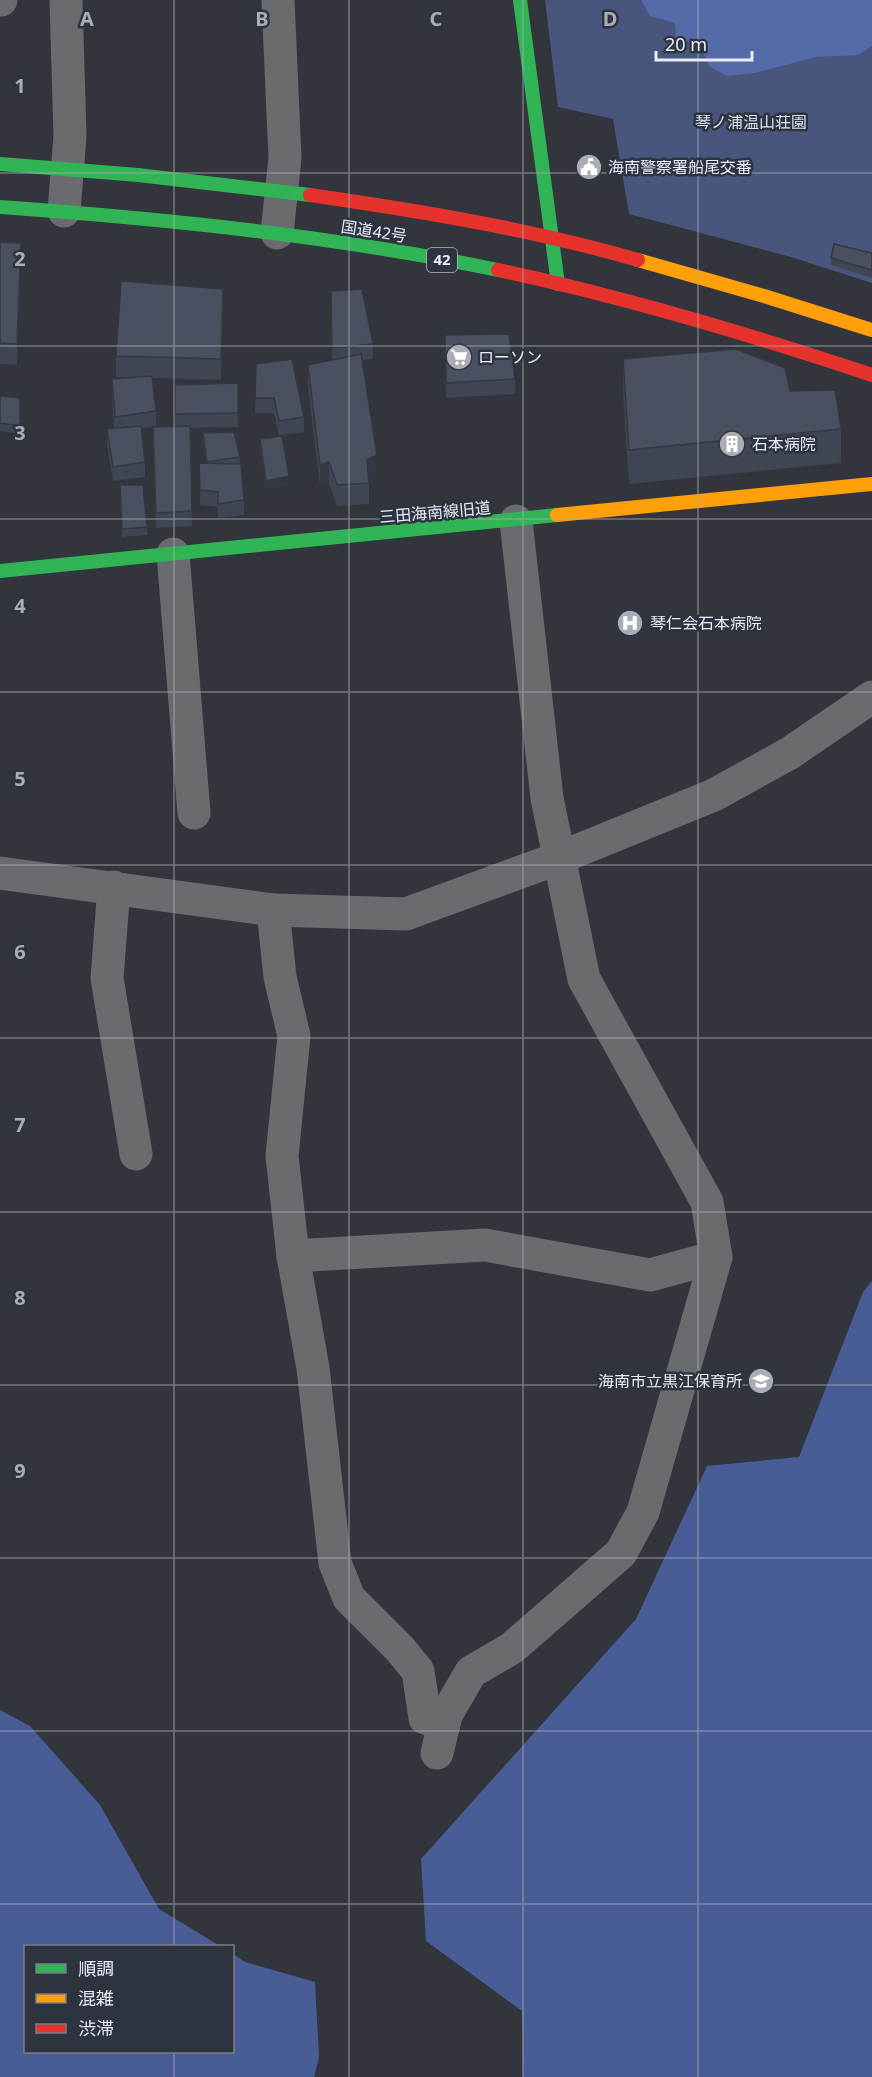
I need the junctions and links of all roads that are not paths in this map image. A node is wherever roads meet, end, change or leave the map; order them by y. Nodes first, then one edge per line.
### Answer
1 (66, 0) edge
2 (278, 0) edge
3 (520, 0) edge
4 (0, 164) edge
5 (67, 168) junction
6 (282, 190) junction
7 (0, 207) edge
8 (64, 211) junction
9 (277, 233) junction
10 (551, 237) junction
11 (558, 284) junction
12 (872, 330) edge
13 (872, 375) edge
14 (872, 484) edge
15 (516, 521) junction
16 (172, 554) junction
17 (0, 571) edge
18 (872, 697) edge
19 (194, 813) dead end
20 (559, 858) junction
21 (0, 873) edge
22 (114, 887) junction
23 (273, 910) junction
24 (136, 1155) dead end
25 (293, 1256) junction
26 (716, 1257) junction

1 - 5 street
2 - 6 street
3 - 10 main road
4 - 5 main road, 国道42号
5 - 6 main road, 国道42号
5 - 8 street
6 - 9 street
6 - 10 main road, 国道42号
7 - 8 main road, 国道42号 / 42
8 - 9 main road, 国道42号 / 42
9 - 11 main road, 国道42号 / 42
10 - 11 main road
10 - 12 main road, 国道42号
11 - 13 main road, 国道42号 / 42
14 - 15 main road, 三田海南線旧道
15 - 16 main road, 三田海南線旧道
15 - 20 street
16 - 17 main road, 三田海南線旧道
16 - 19 street
18 - 20 street
20 - 23 street
20 - 26 street
21 - 22 street
22 - 23 street
22 - 24 street
23 - 25 street
25 - 26 street
25 - 26 street

